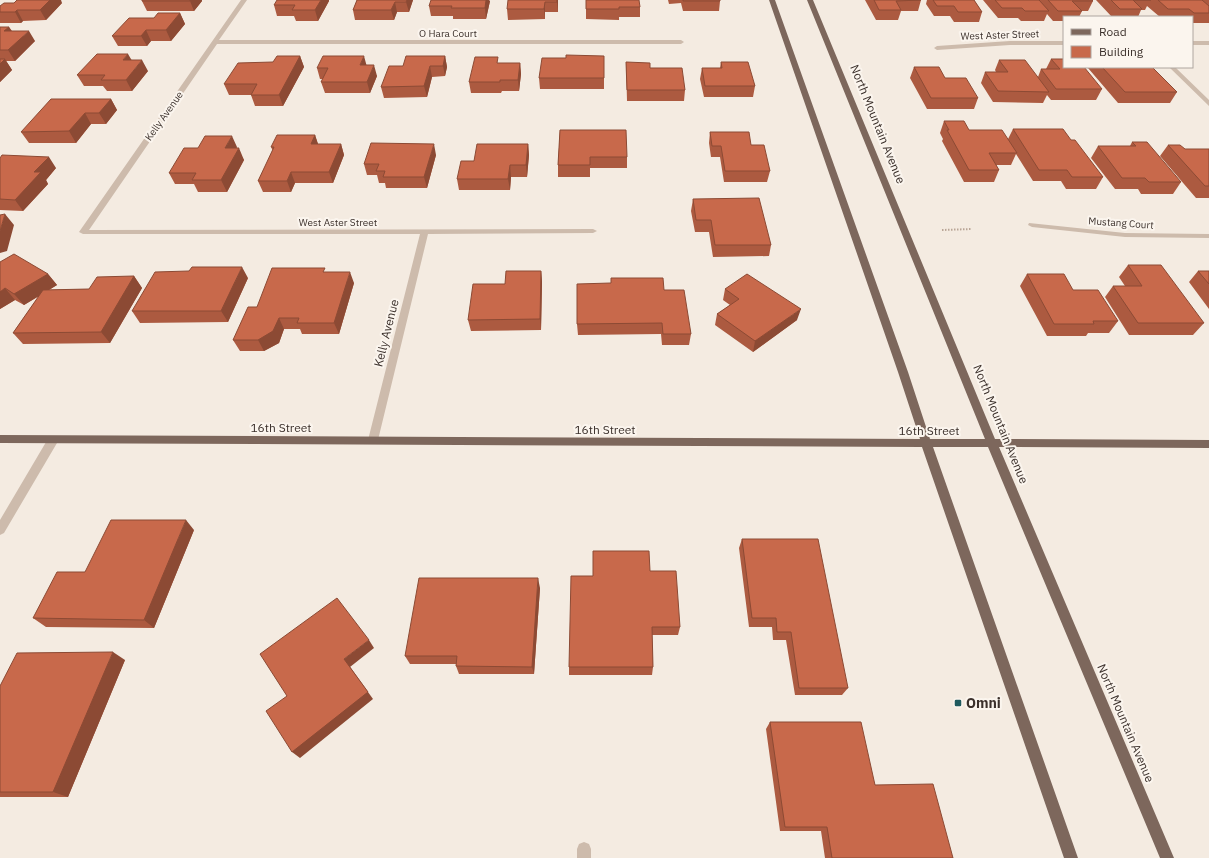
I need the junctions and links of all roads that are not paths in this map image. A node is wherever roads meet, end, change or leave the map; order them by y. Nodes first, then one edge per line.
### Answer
1 (244, 0) edge
2 (772, 0) edge
3 (810, 0) edge
4 (215, 42) junction
5 (681, 42) dead end
6 (1063, 43) edge
7 (1193, 43) edge
8 (1209, 43) edge
9 (937, 48) dead end
10 (1173, 68) edge
11 (1209, 104) edge
12 (1032, 225) dead end
13 (593, 231) dead end
14 (83, 232) joint
15 (424, 232) junction
16 (1209, 236) edge
17 (0, 440) edge
18 (53, 440) junction
19 (373, 440) junction
20 (926, 443) junction
21 (992, 443) junction
22 (1209, 444) edge
23 (0, 530) edge
24 (1071, 858) edge
25 (1167, 858) edge

1 - 4 street, Kelly Avenue
2 - 20 main road
3 - 21 main road, North Mountain Avenue
4 - 5 street, O Hara Court
4 - 14 street, Kelly Avenue
6 - 9 street, West Aster Street
7 - 8 street
10 - 11 street
12 - 16 street, Mustang Court
13 - 15 street, West Aster Street
14 - 15 street, West Aster Street
15 - 19 street, Kelly Avenue
17 - 18 main road, 16th Street
18 - 19 main road, 16th Street
18 - 23 street
19 - 20 main road, 16th Street
20 - 21 main road, 16th Street
20 - 24 main road
21 - 22 main road, 16th Street
21 - 25 main road, North Mountain Avenue

